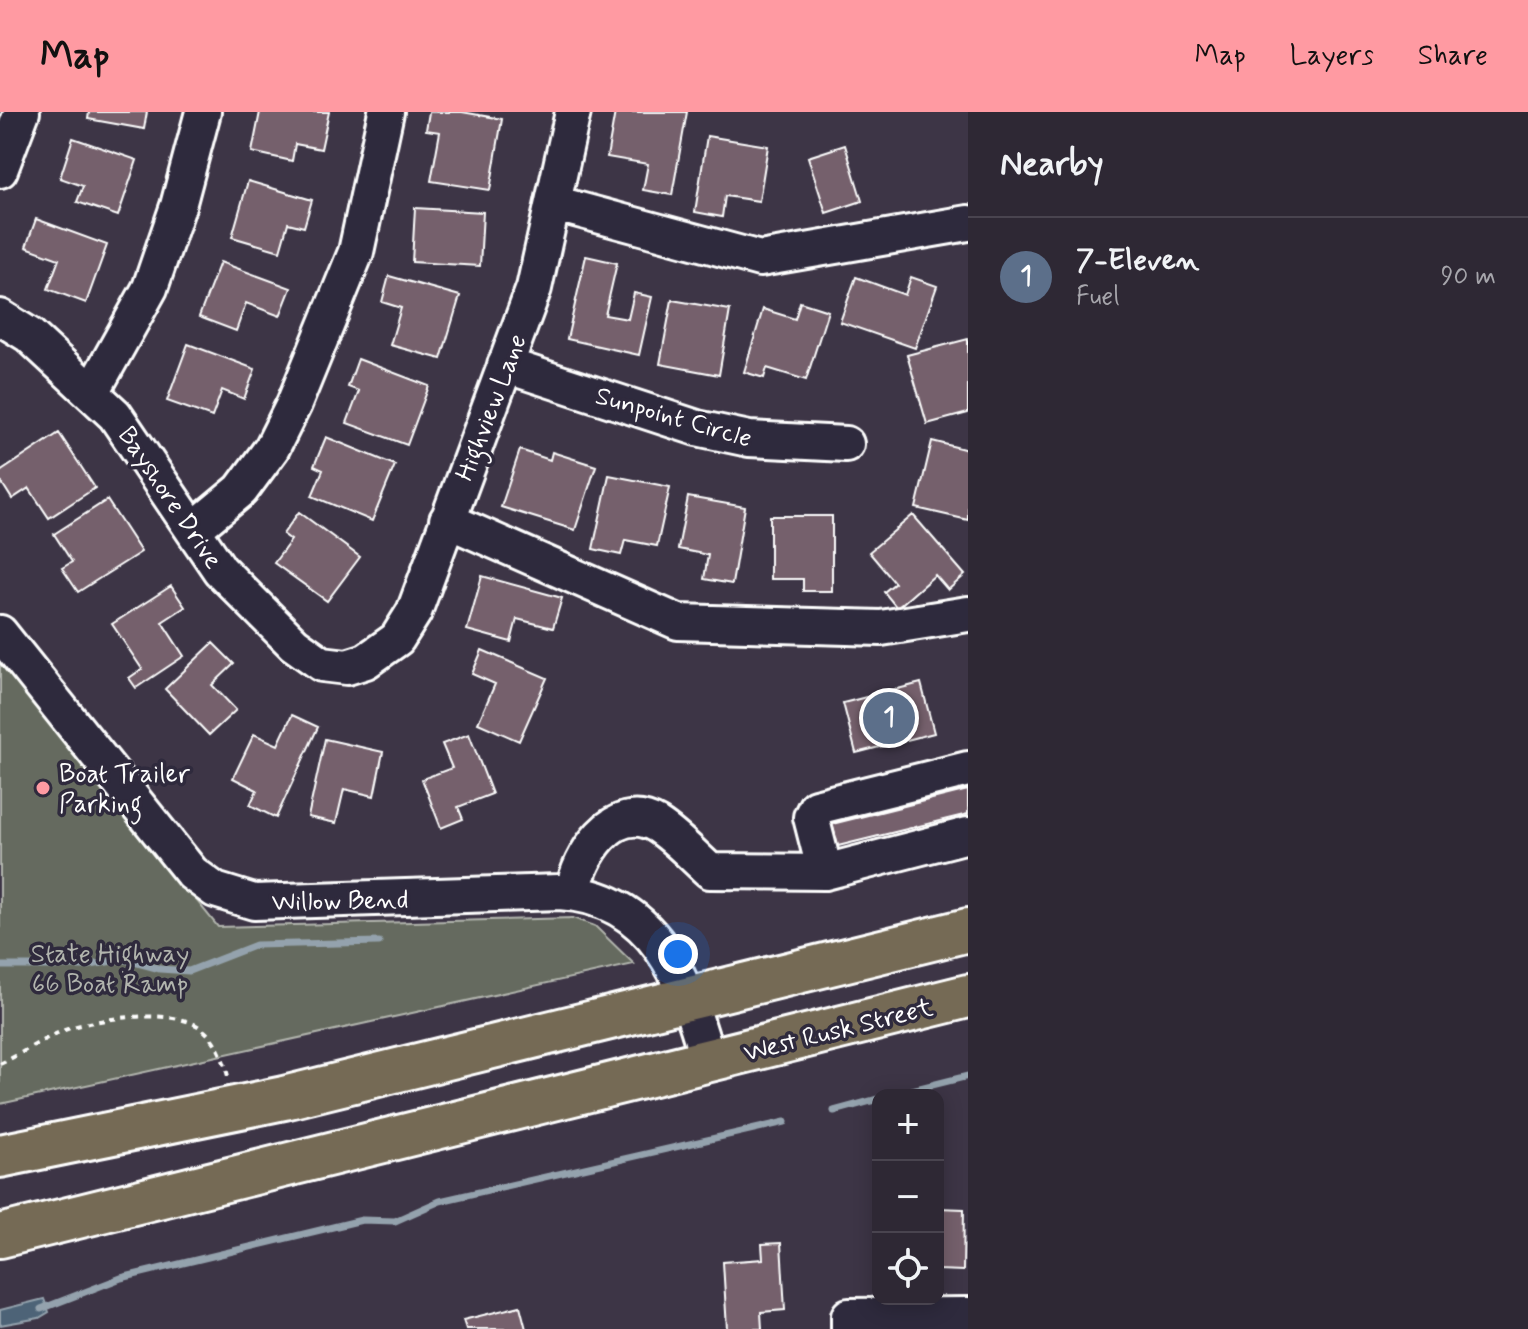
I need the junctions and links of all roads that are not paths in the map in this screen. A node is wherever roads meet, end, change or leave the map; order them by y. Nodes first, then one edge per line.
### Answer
1 (22, 112) edge
2 (203, 112) edge
3 (386, 112) edge
4 (573, 112) edge
5 (0, 170) edge
6 (553, 203) junction
7 (968, 223) edge
8 (0, 317) edge
9 (505, 365) junction
10 (92, 392) junction
11 (846, 444) dead end
12 (447, 520) junction
13 (194, 529) junction
14 (968, 614) edge
15 (0, 633) edge
16 (347, 667) joint
17 (968, 769) edge
18 (968, 835) edge
19 (825, 872) junction
20 (573, 892) junction
21 (968, 930) edge
22 (968, 996) edge
23 (690, 999) junction
24 (708, 1061) junction
25 (0, 1156) edge
26 (0, 1236) edge
27 (968, 1315) edge
28 (849, 1329) edge

1 - 5 street
2 - 10 street
3 - 13 street
4 - 6 street, Highview Lane
6 - 7 street
6 - 9 street, Highview Lane
8 - 10 street, Bayshore Drive
9 - 11 street, Sunpoint Circle
9 - 12 street, Highview Lane
10 - 13 street, Bayshore Drive
12 - 14 street
12 - 16 street, Highview Lane
13 - 16 street, Bayshore Drive
15 - 20 street, Willow Bend
17 - 19 street
18 - 19 street
19 - 20 street
20 - 23 street, Willow Bend
21 - 23 main road
22 - 24 main road, West Rusk Street
23 - 24 street, Willow Bend
23 - 25 main road
24 - 26 main road, West Rusk Street
27 - 28 street

